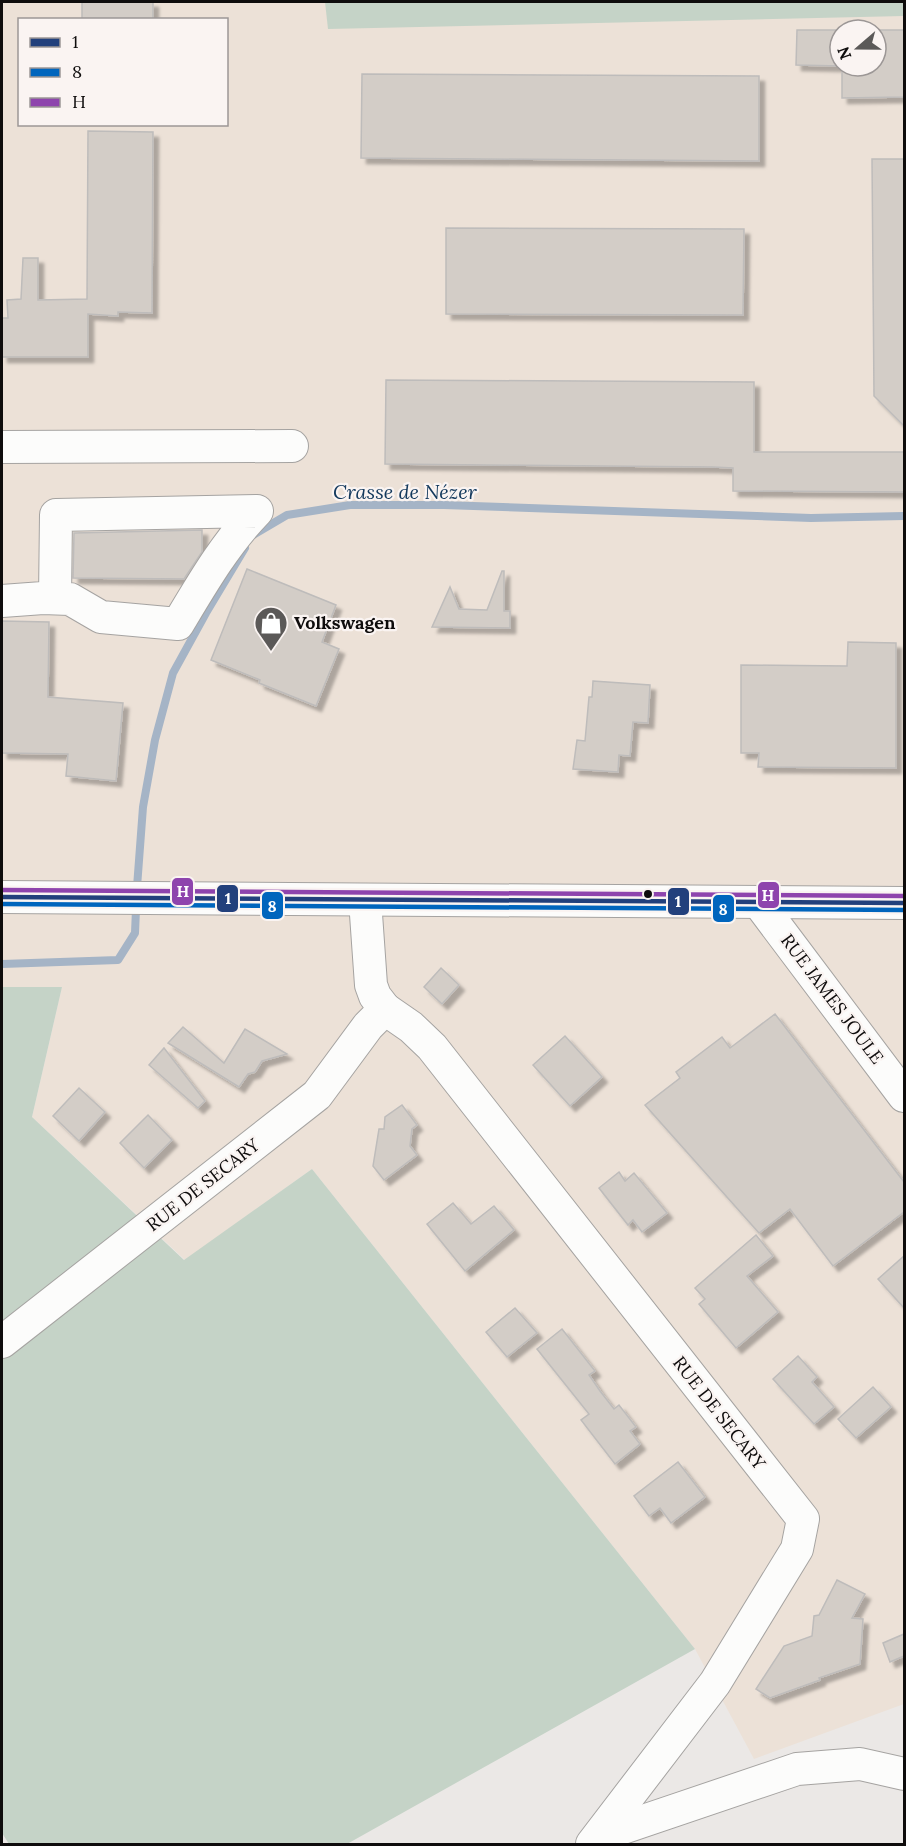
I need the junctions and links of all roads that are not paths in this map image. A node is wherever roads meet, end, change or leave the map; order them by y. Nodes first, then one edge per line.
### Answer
1 (292, 446) dead end
2 (2, 447) edge
3 (56, 598) junction
4 (2, 601) edge
5 (2, 897) edge
6 (365, 900) junction
7 (759, 903) junction
8 (904, 903) edge
9 (385, 1009) junction
10 (904, 1096) edge
11 (2, 1342) edge
12 (904, 1774) edge
13 (595, 1840) edge

1 - 2 street
3 - 3 street
3 - 4 street
5 - 6 street
6 - 7 street
6 - 9 street, RUE DE SECARY
7 - 8 street
7 - 10 street, RUE JAMES JOULE
9 - 11 street, RUE DE SECARY
9 - 13 street, RUE DE SECARY
12 - 13 street

